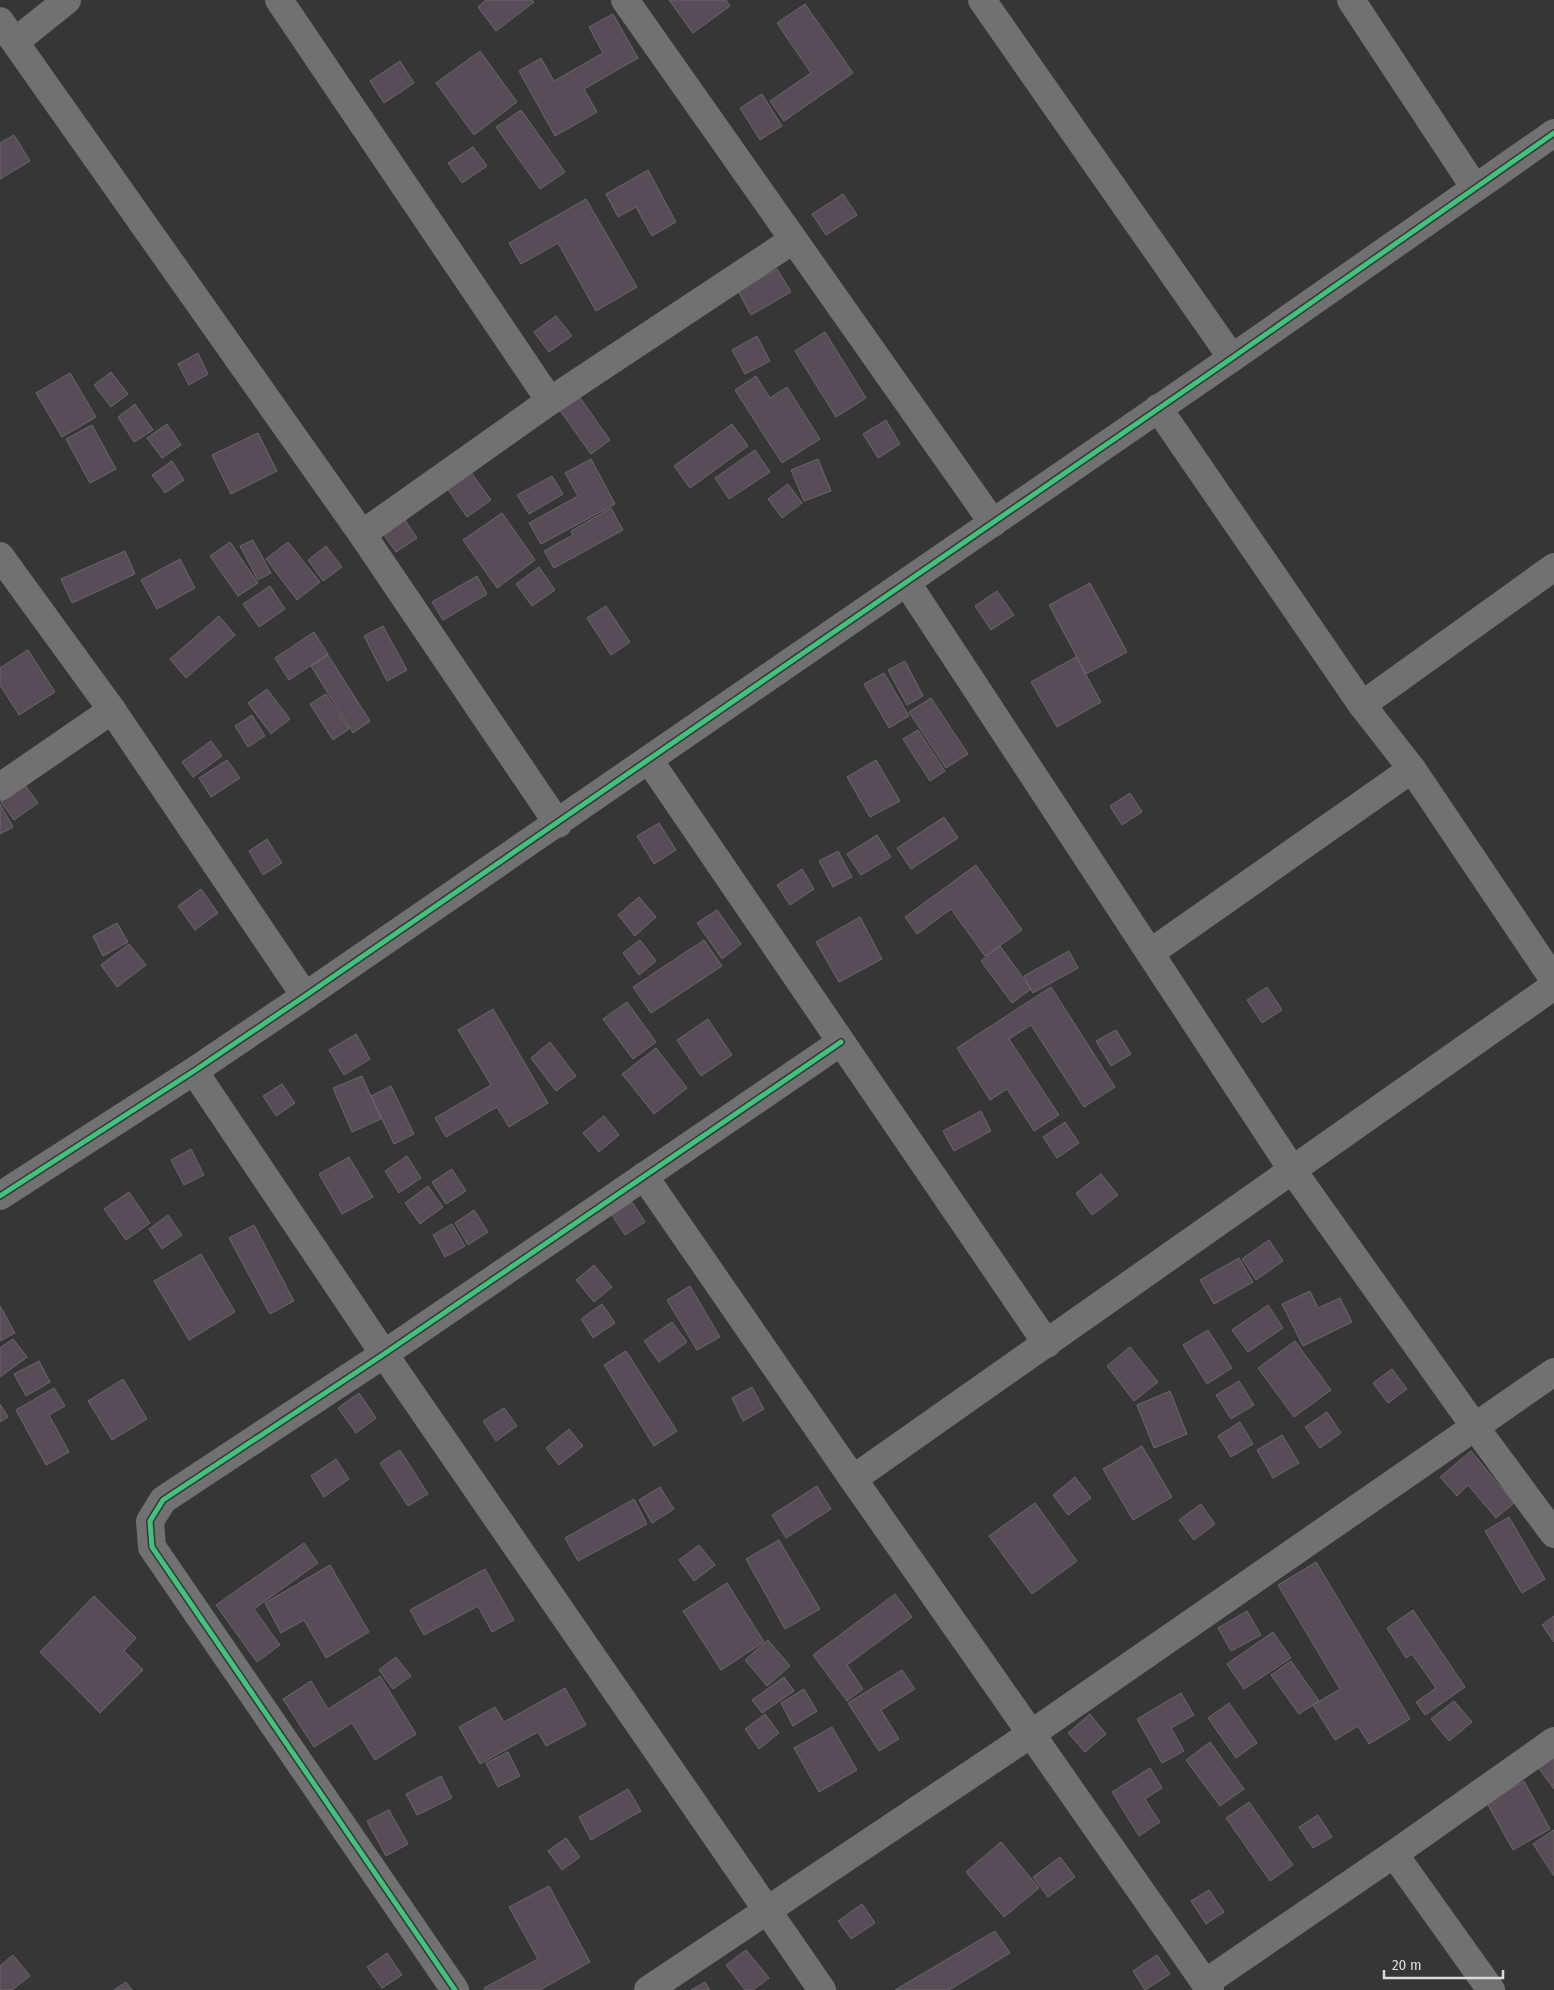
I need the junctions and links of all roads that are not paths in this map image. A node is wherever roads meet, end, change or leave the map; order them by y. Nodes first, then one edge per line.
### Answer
1 (67, 0) edge
2 (279, 0) edge
3 (625, 0) edge
4 (982, 0) edge
5 (1351, 0) edge
6 (8, 31) edge
7 (1554, 133) edge
8 (1475, 188) junction
9 (793, 240) junction
10 (1232, 358) junction
11 (550, 401) junction
12 (1158, 408) junction
13 (993, 523) junction
14 (362, 534) junction
15 (0, 556) edge
16 (1554, 567) edge
17 (906, 583) junction
18 (1362, 705) junction
19 (112, 710) junction
20 (649, 760) junction
21 (1412, 769) junction
22 (0, 787) edge
23 (558, 824) junction
24 (1150, 953) junction
25 (1554, 980) edge
26 (1554, 986) edge
27 (305, 996) junction
28 (840, 1042) junction
29 (194, 1071) junction
30 (1293, 1171) junction
31 (644, 1176) junction
32 (0, 1196) edge
33 (1047, 1344) junction
34 (384, 1354) junction
35 (1554, 1372) edge
36 (1474, 1426) junction
37 (854, 1479) junction
38 (1554, 1534) edge
39 (1031, 1734) junction
40 (1554, 1741) edge
41 (1394, 1854) junction
42 (766, 1910) junction
43 (1208, 1986) edge
44 (454, 1990) edge
45 (648, 1990) edge
46 (822, 1990) edge
47 (1492, 1990) edge

1 - 6 street
2 - 11 street
3 - 9 street
4 - 10 street
5 - 8 street
6 - 14 street
7 - 8 street
8 - 10 street
9 - 11 street
9 - 13 street
10 - 12 street
11 - 14 street
12 - 13 street
12 - 18 street
13 - 17 street
14 - 23 street
15 - 19 street
16 - 18 street
17 - 20 street
17 - 24 street
18 - 21 street
19 - 22 street
19 - 27 street
20 - 23 street
20 - 28 street
21 - 24 street
21 - 25 street
23 - 27 street
24 - 30 street
26 - 30 street
27 - 29 street
28 - 31 street
28 - 33 street
29 - 32 street
29 - 34 street
30 - 33 street
30 - 36 street
31 - 34 street
31 - 37 street
33 - 37 street
34 - 42 street
34 - 44 street
35 - 36 street
36 - 38 street
36 - 39 street
37 - 39 street
39 - 42 street
39 - 43 street
40 - 41 street
41 - 43 street
41 - 47 street
42 - 45 street
42 - 46 street

